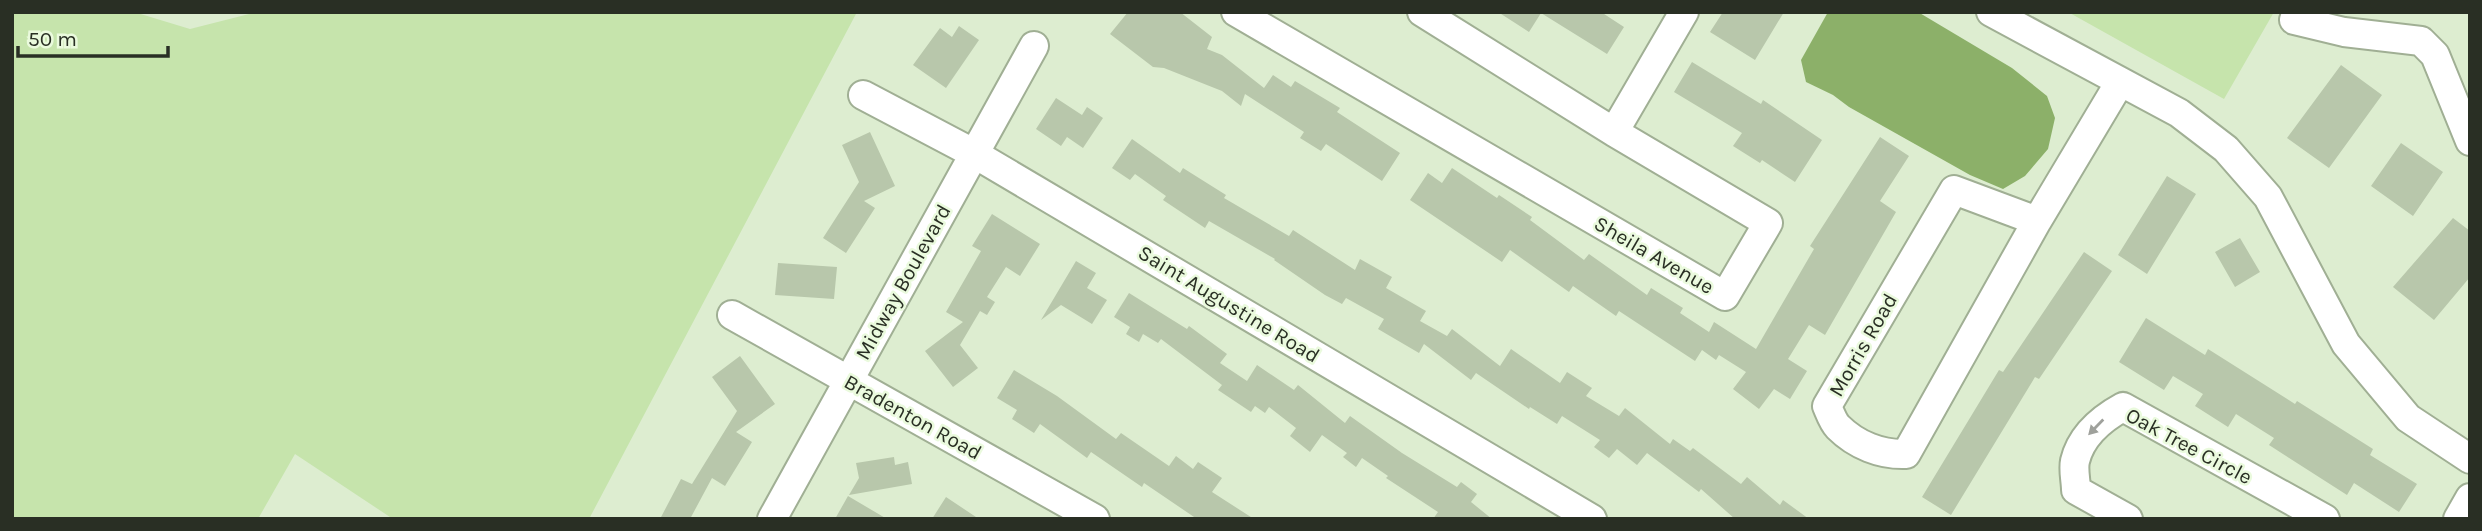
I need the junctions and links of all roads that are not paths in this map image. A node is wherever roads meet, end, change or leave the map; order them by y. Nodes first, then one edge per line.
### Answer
1 (1236, 12) edge
2 (1422, 12) edge
3 (1991, 12) edge
4 (1678, 14) edge
5 (2294, 20) dead end
6 (1034, 46) dead end
7 (2120, 82) junction
8 (863, 95) dead end
9 (1614, 132) junction
10 (2470, 141) edge
11 (973, 153) junction
12 (2037, 221) junction
13 (732, 315) dead end
14 (848, 381) junction
15 (2470, 459) edge
16 (2470, 498) edge
17 (772, 519) edge
18 (1095, 519) edge
19 (1592, 519) edge
20 (2128, 519) edge
21 (2325, 519) edge
22 (2458, 519) edge

1 - 9 street, Sheila Avenue
2 - 9 street
3 - 7 street
4 - 9 street
5 - 10 street
6 - 11 street, Midway Boulevard
7 - 12 street, Morris Road
7 - 15 street
8 - 11 street, Saint Augustine Road
11 - 14 street, Midway Boulevard
11 - 19 street, Saint Augustine Road
12 - 12 street, Morris Road
13 - 14 street, Bradenton Road
14 - 17 street, Midway Boulevard
14 - 18 street, Bradenton Road
16 - 22 street
21 -> 20 street, Oak Tree Circle

